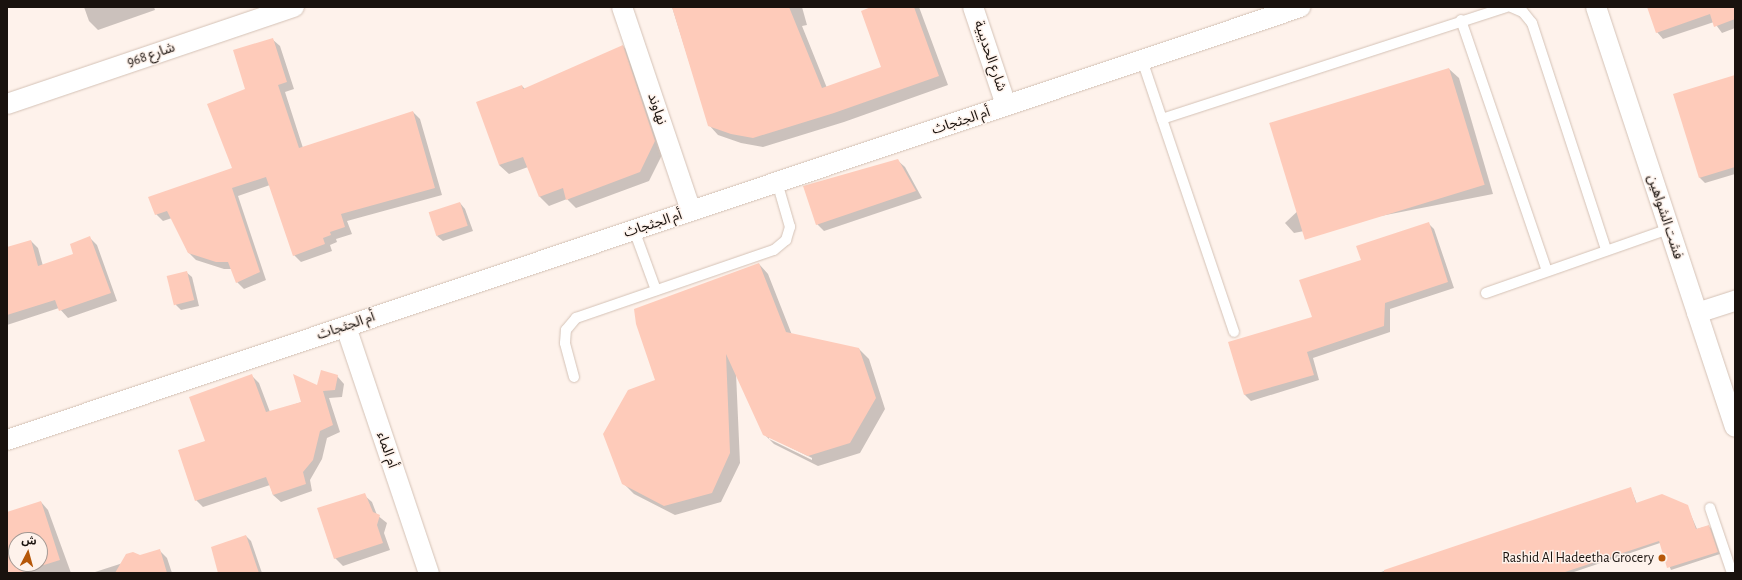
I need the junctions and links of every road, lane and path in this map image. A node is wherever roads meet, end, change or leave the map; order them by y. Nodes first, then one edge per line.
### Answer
1 (294, 7) edge
2 (622, 7) edge
3 (973, 7) edge
4 (1300, 7) edge
5 (1506, 7) edge
6 (1511, 7) edge
7 (1596, 7) edge
8 (1489, 9) edge
9 (1461, 20) junction
10 (1142, 60) junction
11 (7, 104) edge
12 (1006, 105) junction
13 (1162, 120) junction
14 (776, 182) junction
15 (691, 211) junction
16 (1669, 229) junction
17 (634, 230) junction
18 (1606, 250) junction
19 (1547, 271) junction
20 (656, 290) junction
21 (1486, 293) dead end
22 (1735, 301) edge
23 (1697, 313) junction
24 (346, 326) junction
25 (1234, 332) dead end
26 (574, 377) dead end
27 (1735, 427) edge
28 (7, 440) edge
29 (1710, 508) dead end
30 (429, 573) edge
31 (1732, 573) edge

1 - 11 street, شارع 968
2 - 15 street, نهاوند
3 - 12 street, شارع الحديبية
4 - 10 street, أم الجثجاث
5 - 8 lane
6 - 18 lane
7 - 16 street, فشت الشواهين
8 - 9 lane
9 - 13 lane
9 - 19 lane
10 - 12 street, أم الجثجاث
10 - 13 lane
12 - 14 street, أم الجثجاث
13 - 25 lane
14 - 15 street, أم الجثجاث
14 - 20 lane
15 - 17 street, أم الجثجاث
16 - 18 lane
16 - 23 street, فشت الشواهين
17 - 20 lane
17 - 24 street, أم الجثجاث
18 - 19 lane
19 - 21 lane
20 - 26 lane
22 - 23 street
23 - 27 street, فشت الشواهين
24 - 28 street, أم الجثجاث
24 - 30 street, أم الماء
29 - 31 lane

